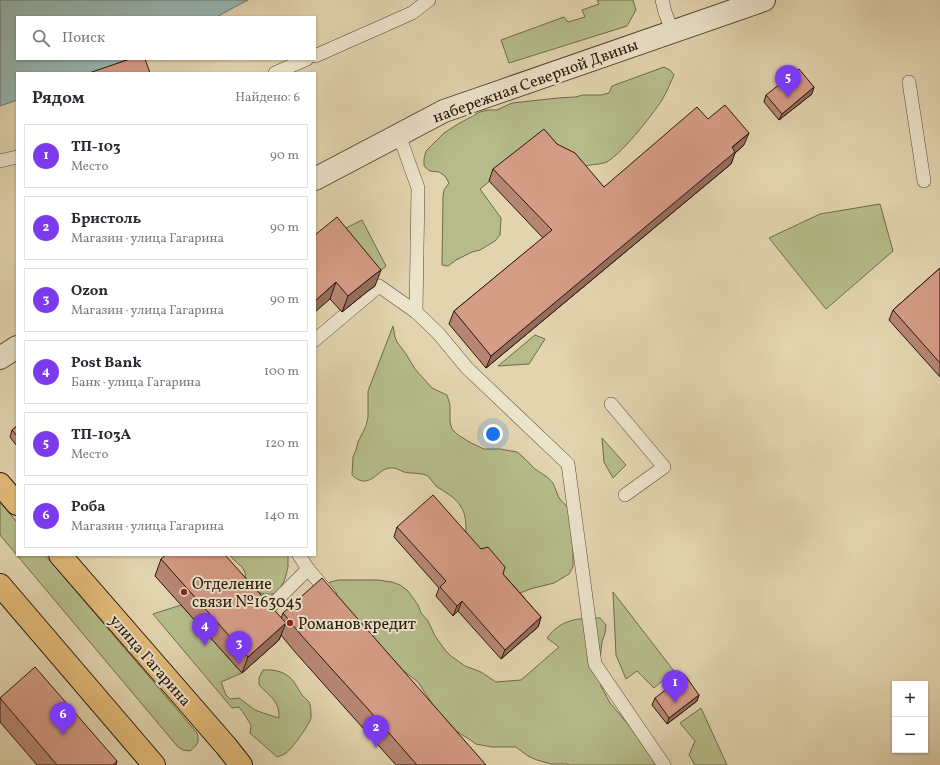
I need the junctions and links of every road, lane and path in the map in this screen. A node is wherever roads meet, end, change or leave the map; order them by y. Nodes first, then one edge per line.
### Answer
1 (428, 0) edge
2 (662, 0) edge
3 (764, 0) edge
4 (672, 31) junction
5 (316, 56) edge
6 (305, 60) edge
7 (277, 72) edge
8 (909, 82) dead end
9 (399, 135) junction
10 (16, 157) edge
11 (0, 161) edge
12 (316, 178) edge
13 (924, 181) dead end
14 (416, 312) junction
15 (316, 339) edge
16 (16, 348) edge
17 (0, 358) edge
18 (611, 404) dead end
19 (0, 484) edge
20 (625, 496) dead end
21 (16, 503) edge
22 (61, 556) edge
23 (300, 556) edge
24 (308, 569) junction
25 (0, 585) edge
26 (252, 593) edge
27 (338, 605) edge
28 (154, 765) edge
29 (240, 765) edge
30 (664, 765) edge

1 - 5 lane
2 - 4 lane
3 - 4 street, набережная Северной Двины
4 - 9 street, набережная Северной Двины
6 - 7 lane
8 - 13 lane
9 - 12 street, набережная Северной Двины
9 - 14 lane
10 - 11 lane
14 - 15 lane
14 - 30 lane
16 - 17 street
18 - 20 lane
19 - 21 main road
22 - 29 main road, улица Гагарина
23 - 24 lane
24 - 26 lane
24 - 27 lane
25 - 28 main road

